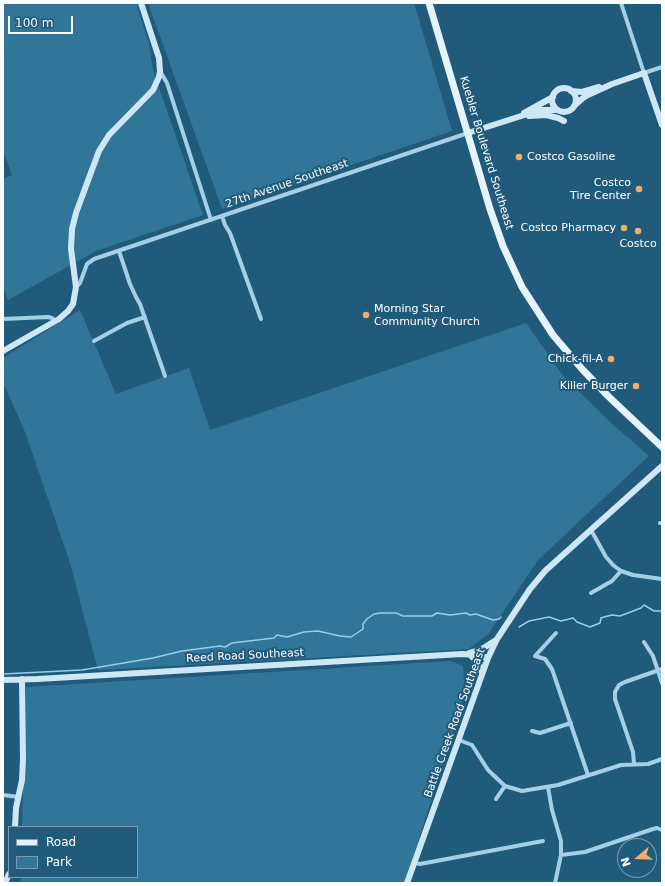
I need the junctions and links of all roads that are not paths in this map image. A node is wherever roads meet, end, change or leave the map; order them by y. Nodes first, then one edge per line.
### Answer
1 (141, 3) edge
2 (429, 3) edge
3 (621, 3) edge
4 (662, 67) edge
5 (160, 72) junction
6 (644, 73) junction
7 (612, 84) junction
8 (571, 91) junction
9 (553, 97) junction
10 (574, 106) junction
11 (557, 110) junction
12 (520, 116) junction
13 (564, 121) dead end
14 (662, 125) edge
15 (468, 133) junction
16 (222, 216) junction
17 (211, 220) junction
18 (119, 251) junction
19 (76, 288) junction
20 (145, 317) junction
21 (3, 318) edge
22 (261, 319) dead end
23 (55, 321) junction
24 (94, 341) dead end
25 (3, 351) edge
26 (165, 376) dead end
27 (662, 447) edge
28 (662, 466) edge
29 (591, 530) junction
30 (621, 571) junction
31 (662, 579) edge
32 (591, 593) dead end
33 (556, 634) dead end
34 (497, 639) junction
35 (644, 642) dead end
36 (468, 654) junction
37 (488, 658) junction
38 (660, 670) edge
39 (482, 675) junction
40 (22, 679) junction
41 (3, 680) edge
42 (662, 683) edge
43 (571, 723) junction
44 (532, 731) dead end
45 (459, 740) junction
46 (662, 759) edge
47 (634, 764) junction
48 (588, 775) junction
49 (505, 786) junction
50 (548, 787) junction
51 (3, 795) edge
52 (18, 797) junction
53 (496, 799) dead end
54 (14, 826) edge
55 (662, 830) edge
56 (543, 842) dead end
57 (561, 855) junction
58 (415, 864) junction
59 (407, 883) edge
60 (555, 883) edge

1 - 5 street
2 - 15 main road, Kuebler Boulevard Southeast
3 - 6 street
4 - 6 street
5 - 17 street
5 - 19 street
6 - 7 street
6 - 14 street
7 - 8 street
7 - 10 street
8 - 9 street
8 - 10 street
9 - 11 street
9 - 12 street, 27th Avenue Southeast
10 - 11 street
11 - 12 street, 27th Avenue Southeast
12 - 13 street
12 - 15 street, 27th Avenue Southeast
15 - 16 street, 27th Avenue Southeast
15 - 27 main road, Kuebler Boulevard Southeast
16 - 17 street, 27th Avenue Southeast
16 - 22 street
17 - 18 street, 27th Avenue Southeast
18 - 19 street, 27th Avenue Southeast
18 - 20 street
19 - 23 street
20 - 24 street
20 - 26 street
21 - 23 street
23 - 25 street
28 - 29 street, Battle Creek Road Southeast
29 - 30 street
29 - 34 street, Battle Creek Road Southeast
30 - 31 street
30 - 32 street
33 - 43 street
34 - 36 street
34 - 37 street, Battle Creek Road Southeast
35 - 38 street
36 - 37 street, Reed Road Southeast
36 - 39 street
36 - 40 street, Reed Road Southeast
37 - 39 street, Battle Creek Road Southeast
38 - 42 street
38 - 47 street
39 - 45 street, Battle Creek Road Southeast
40 - 41 street, Reed Road Southeast
40 - 52 street
43 - 44 street
43 - 48 street
45 - 49 street
45 - 58 street, Battle Creek Road Southeast
46 - 47 street
47 - 48 street
48 - 50 street
49 - 50 street
49 - 53 street
50 - 57 street
51 - 52 street
52 - 54 street
55 - 57 street
56 - 58 street
57 - 60 street
58 - 59 street, Battle Creek Road Southeast

